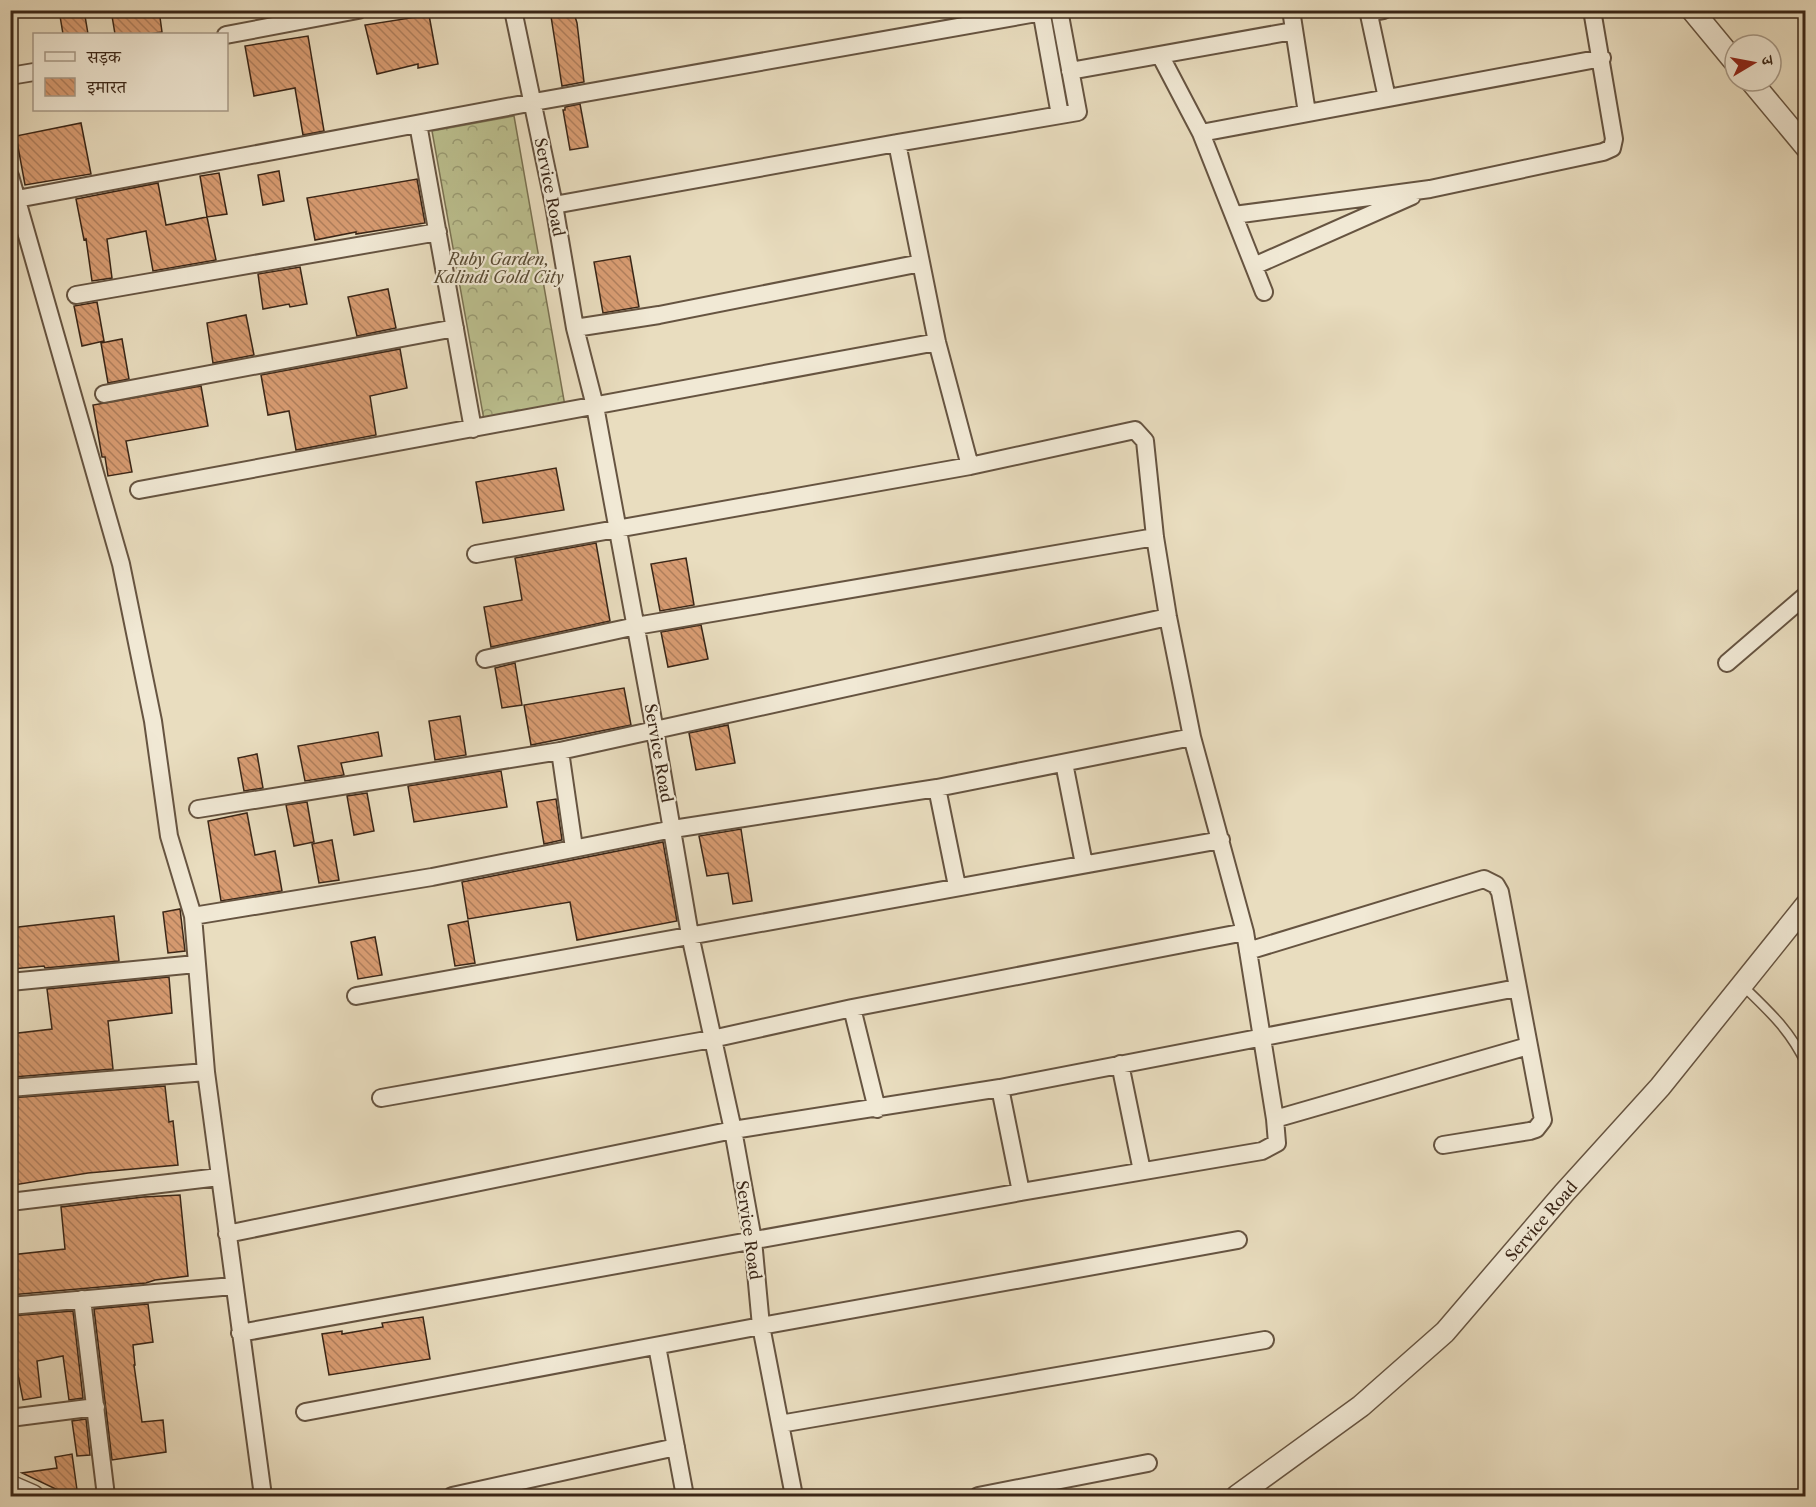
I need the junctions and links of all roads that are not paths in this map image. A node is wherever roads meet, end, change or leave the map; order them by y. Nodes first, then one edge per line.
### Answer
1 (358, 10) edge
2 (513, 10) edge
3 (1059, 10) edge
4 (1291, 10) edge
5 (1592, 10) edge
6 (1692, 10) edge
7 (1042, 11) edge
8 (1374, 11) edge
9 (1293, 31) junction
10 (228, 35) edge
11 (1723, 47) edge
12 (1160, 55) junction
13 (1602, 58) junction
14 (1070, 71) junction
15 (33, 72) edge
16 (10, 76) edge
17 (1760, 93) edge
18 (1387, 98) junction
19 (534, 102) junction
20 (1307, 114) junction
21 (1060, 115) junction
22 (418, 124) junction
23 (1201, 133) junction
24 (897, 142) junction
25 (1806, 147) edge
26 (10, 176) edge
27 (1430, 189) junction
28 (17, 199) junction
29 (554, 205) junction
30 (1234, 215) junction
31 (438, 232) junction
32 (921, 263) junction
33 (1254, 266) junction
34 (1264, 292) dead end
35 (76, 295) dead end
36 (455, 328) junction
37 (575, 328) junction
38 (937, 342) junction
39 (104, 394) dead end
40 (595, 406) junction
41 (473, 429) junction
42 (970, 466) junction
43 (139, 490) dead end
44 (617, 529) junction
45 (1155, 537) junction
46 (476, 554) dead end
47 (1806, 595) edge
48 (1168, 617) junction
49 (636, 626) junction
50 (485, 659) dead end
51 (1727, 663) dead end
52 (655, 731) junction
53 (1192, 737) junction
54 (560, 751) junction
55 (1064, 763) junction
56 (938, 788) junction
57 (198, 809) dead end
58 (673, 829) junction
59 (1221, 840) junction
60 (573, 849) junction
61 (1084, 864) junction
62 (957, 886) junction
63 (1806, 905) edge
64 (193, 916) junction
65 (1245, 932) junction
66 (690, 935) junction
67 (1248, 951) junction
68 (196, 964) junction
69 (10, 982) edge
70 (1741, 985) junction
71 (1517, 988) junction
72 (356, 996) dead end
73 (852, 1008) junction
74 (1262, 1037) junction
75 (712, 1039) junction
76 (1528, 1046) junction
77 (1120, 1064) junction
78 (1806, 1064) edge
79 (206, 1072) junction
80 (10, 1088) edge
81 (1000, 1088) junction
82 (381, 1098) dead end
83 (877, 1108) junction
84 (1275, 1119) junction
85 (733, 1130) junction
86 (1443, 1145) dead end
87 (1142, 1171) junction
88 (219, 1177) junction
89 (1021, 1192) junction
90 (10, 1202) edge
91 (227, 1234) junction
92 (753, 1240) junction
93 (1238, 1240) dead end
94 (233, 1286) junction
95 (82, 1299) junction
96 (10, 1306) edge
97 (761, 1326) junction
98 (240, 1333) junction
99 (1265, 1340) dead end
100 (657, 1346) junction
101 (96, 1407) junction
102 (305, 1412) dead end
103 (10, 1418) edge
104 (780, 1424) junction
105 (676, 1447) junction
106 (1148, 1463) dead end
107 (10, 1486) edge
108 (33, 1497) edge
109 (106, 1497) edge
110 (263, 1497) edge
111 (452, 1497) edge
112 (685, 1497) edge
113 (794, 1497) edge
114 (978, 1497) edge
115 (1237, 1497) edge

1 - 10 street
2 - 19 street, Service Road
3 - 14 street
4 - 9 street
5 - 13 street
6 - 11 street
7 - 19 street
7 - 21 street
8 - 18 street
9 - 12 street
9 - 20 street
12 - 14 street
12 - 23 street
13 - 18 street
13 - 27 street
14 - 21 street
15 - 16 street
17 - 25 street
18 - 20 street
19 - 22 street
19 - 29 street, Service Road
20 - 23 street
21 - 24 street
22 - 28 street
22 - 31 street
23 - 30 street
24 - 29 street
24 - 32 street
26 - 28 street
27 - 30 street
27 - 33 street
28 - 64 street
29 - 37 street, Service Road
30 - 33 street
31 - 35 street
31 - 36 street
32 - 37 street
32 - 38 street
33 - 34 street
36 - 39 street
36 - 41 street
37 - 40 street, Service Road
38 - 40 street
38 - 42 street
40 - 41 street
40 - 44 street, Service Road
41 - 43 street
42 - 44 street
42 - 45 street
44 - 46 street
44 - 49 street, Service Road
45 - 48 street
45 - 49 street
47 - 51 street
48 - 52 street
48 - 53 street
49 - 50 street
49 - 52 street, Service Road
52 - 54 street
52 - 58 street, Service Road
53 - 55 street
53 - 59 street
54 - 57 street
54 - 60 street
55 - 56 street
55 - 61 street
56 - 58 street
56 - 62 street
58 - 60 street
58 - 66 street, Service Road
59 - 61 street
59 - 65 street
60 - 64 street
61 - 62 street
62 - 66 street
63 - 70 street, Service Road
64 - 68 street
65 - 67 street
65 - 73 street
66 - 72 street
66 - 75 street, Service Road
67 - 71 street
67 - 74 street
68 - 69 street
68 - 79 street
70 - 78 lane
70 - 115 street, Service Road
71 - 74 street
71 - 76 street
73 - 75 street
73 - 83 street
74 - 77 street
74 - 84 street
75 - 82 street
75 - 85 street, Service Road
76 - 84 street
76 - 86 street
77 - 81 street
77 - 87 street
79 - 80 street
79 - 88 street
81 - 83 street
81 - 89 street
83 - 85 street
84 - 87 street
85 - 91 street
85 - 92 street, Service Road
87 - 89 street
88 - 90 street
88 - 91 street
89 - 92 street
91 - 94 street
92 - 97 street, Service Road
92 - 98 street
93 - 97 street
94 - 95 street
94 - 98 street
95 - 96 street
95 - 101 street
97 - 100 street
97 - 104 street, Service Road
98 - 110 street
99 - 104 street
100 - 102 street
100 - 105 street
101 - 103 street
101 - 109 street
104 - 113 street, Service Road
105 - 111 street
105 - 112 street
106 - 114 street
107 - 108 street

